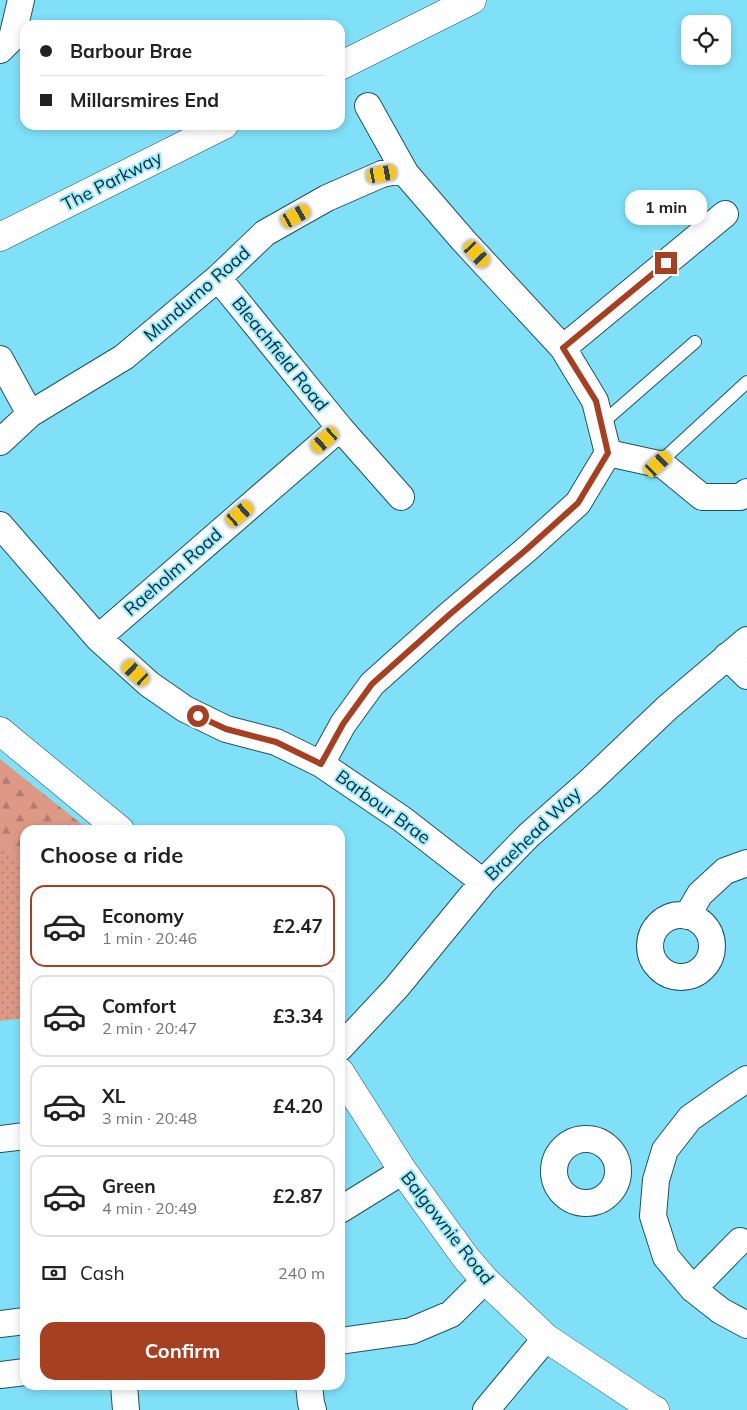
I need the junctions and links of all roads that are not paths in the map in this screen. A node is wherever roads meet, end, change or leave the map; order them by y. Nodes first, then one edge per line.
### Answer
1 (22, 0) edge
2 (472, 0) edge
3 (0, 50) edge
4 (345, 64) edge
5 (368, 106) dead end
6 (214, 130) edge
7 (406, 174) junction
8 (726, 214) dead end
9 (0, 238) edge
10 (218, 278) junction
11 (695, 342) dead end
12 (563, 348) junction
13 (0, 359) edge
14 (747, 382) edge
15 (30, 414) junction
16 (601, 424) junction
17 (340, 428) junction
18 (0, 442) edge
19 (608, 453) junction
20 (658, 464) junction
21 (747, 492) edge
22 (401, 497) dead end
23 (0, 525) edge
24 (98, 638) junction
25 (737, 648) edge
26 (747, 676) edge
27 (0, 731) edge
28 (321, 764) junction
29 (114, 825) edge
30 (747, 863) edge
31 (483, 882) junction
32 (687, 916) dead end
33 (345, 1043) edge
34 (345, 1080) edge
35 (747, 1080) edge
36 (20, 1137) edge
37 (0, 1139) edge
38 (403, 1171) junction
39 (618, 1176) dead end
40 (656, 1180) junction
41 (345, 1207) edge
42 (740, 1240) dead end
43 (485, 1280) junction
44 (693, 1289) junction
45 (20, 1322) edge
46 (0, 1324) edge
47 (747, 1324) edge
48 (546, 1338) junction
49 (345, 1340) edge
50 (20, 1373) edge
51 (0, 1375) edge
52 (124, 1390) edge
53 (310, 1390) edge
54 (126, 1410) edge
55 (313, 1410) edge
56 (486, 1410) edge
57 (655, 1410) edge

1 - 3 street
2 - 4 street
5 - 7 street
6 - 9 street, The Parkway
7 - 10 street, Mundurno Road
7 - 12 street
8 - 12 street
10 - 15 street, Mundurno Road
10 - 17 street, Bleachfield Road
11 - 16 lane
12 - 16 street
13 - 15 street
14 - 20 lane
15 - 18 street, Mundurno Road
16 - 19 street
17 - 22 street, Bleachfield Road
17 - 24 street, Raeholm Road
19 - 20 street
19 - 28 street
20 - 21 street
23 - 24 street, Barbour Brae
24 - 28 street, Barbour Brae
25 - 26 street
25 - 31 street, Braehead Way
27 - 29 street
28 - 31 street, Barbour Brae
30 - 32 street
31 - 33 street, Braehead Way
34 - 38 street, Balgownie Road
35 - 40 street
36 - 37 street
38 - 41 street
38 - 43 street, Balgownie Road
39 - 40 street
40 - 44 street
42 - 44 street
43 - 48 street, Balgownie Road
43 - 49 street
44 - 47 street
45 - 46 street
48 - 56 street
48 - 57 street, Balgownie Road
50 - 51 street
52 - 54 street
53 - 55 street

